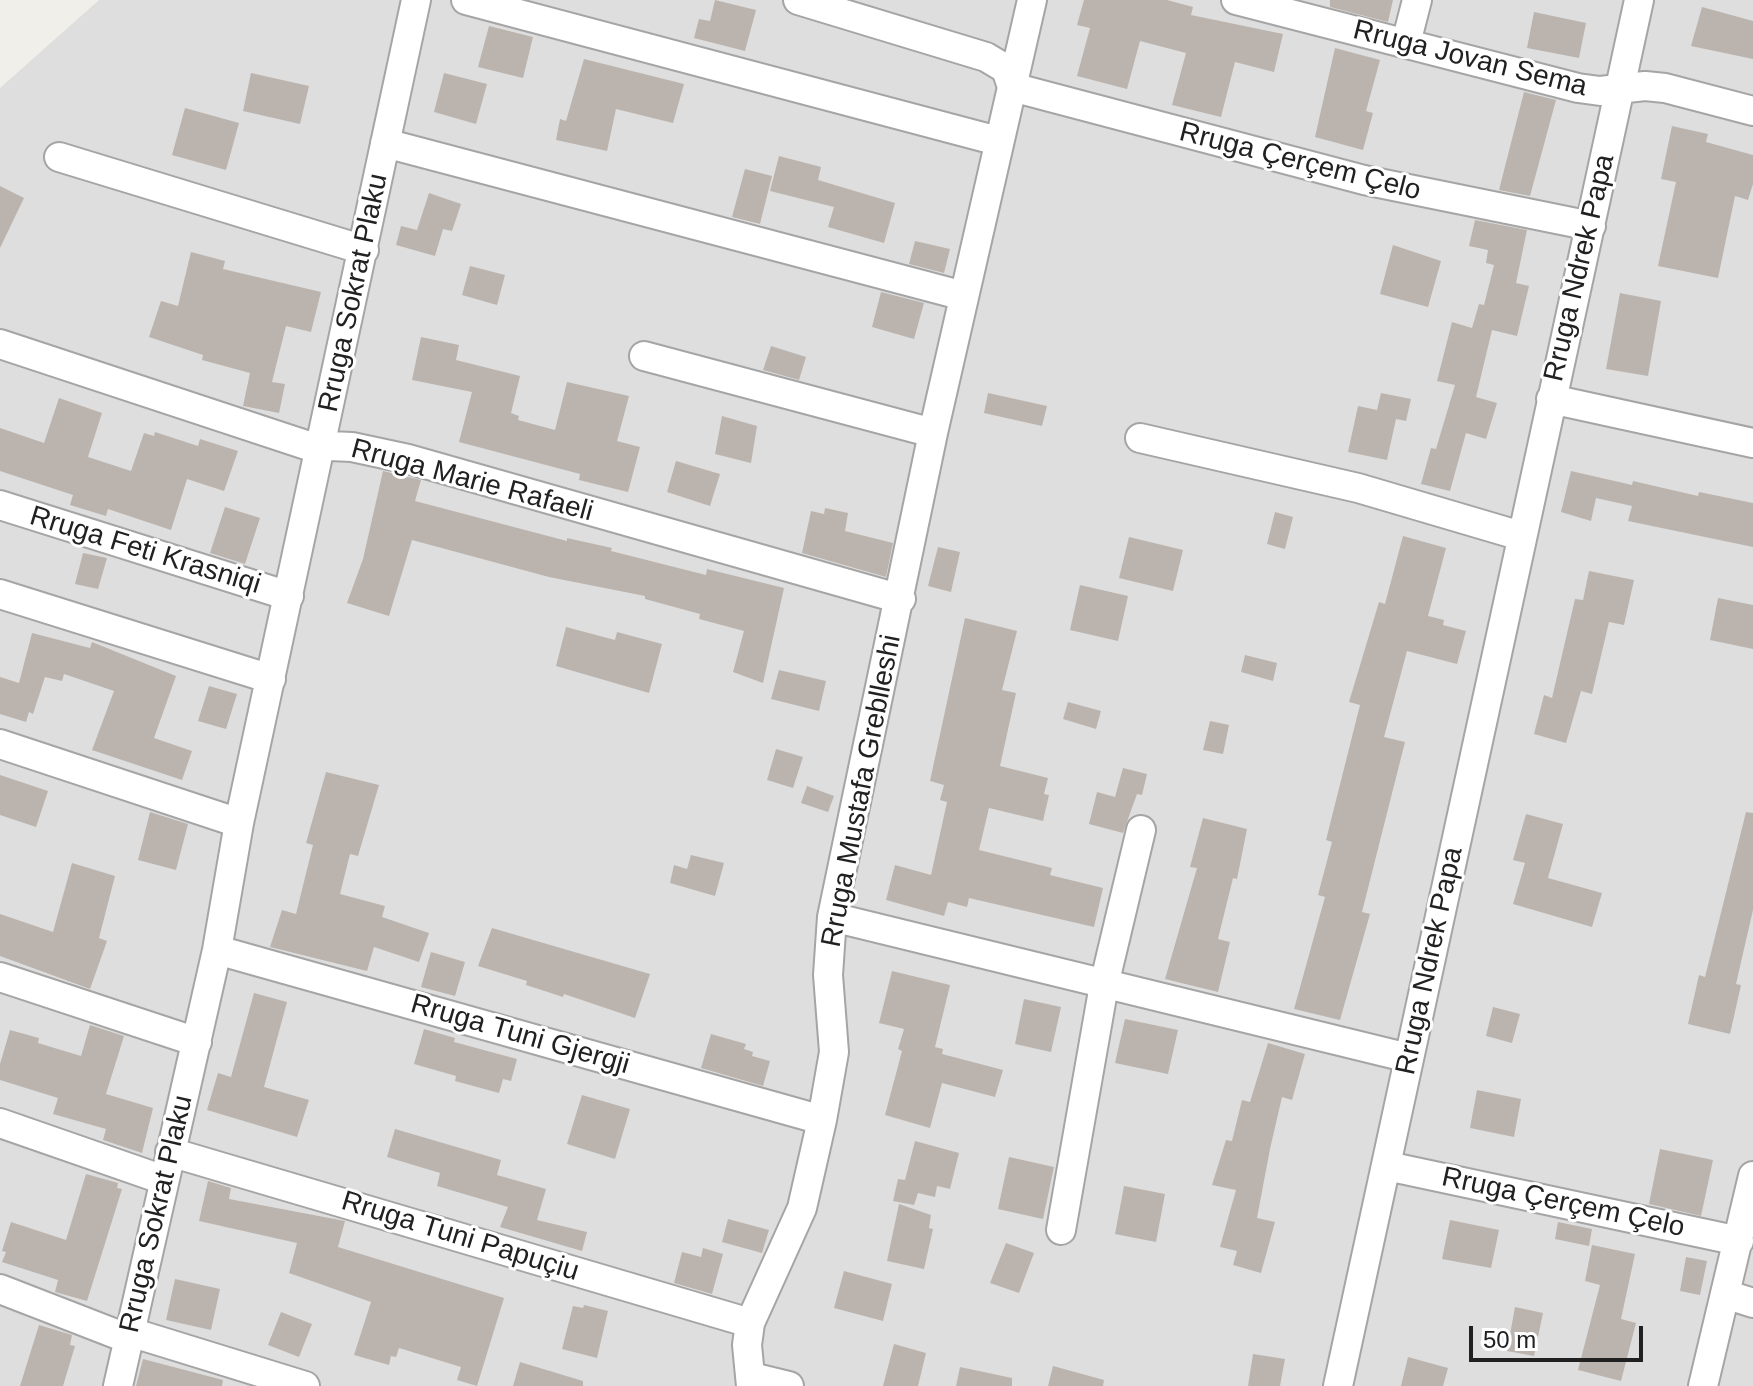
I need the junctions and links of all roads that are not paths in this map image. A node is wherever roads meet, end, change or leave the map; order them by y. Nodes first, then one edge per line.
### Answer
1 (416, 0) edge
2 (466, 0) edge
3 (798, 0) edge
4 (1032, 0) edge
5 (1237, 0) edge
6 (1417, 0) edge
7 (1639, 0) edge
8 (1406, 43) junction
9 (1012, 87) junction
10 (1620, 89) junction
11 (1753, 111) edge
12 (998, 141) junction
13 (385, 143) junction
14 (59, 157) dead end
15 (1591, 226) junction
16 (364, 250) junction
17 (964, 296) junction
18 (0, 344) edge
19 (644, 356) dead end
20 (1551, 399) junction
21 (933, 433) junction
22 (1140, 438) dead end
23 (1753, 443) edge
24 (322, 445) junction
25 (0, 505) edge
26 (1521, 536) junction
27 (0, 594) edge
28 (289, 596) junction
29 (901, 599) junction
30 (271, 679) junction
31 (0, 744) edge
32 (239, 823) junction
33 (1141, 830) dead end
34 (832, 917) junction
35 (217, 950) junction
36 (0, 977) edge
37 (1104, 985) junction
38 (197, 1042) junction
39 (1409, 1058) junction
40 (822, 1120) junction
41 (0, 1123) edge
42 (170, 1152) junction
43 (1387, 1166) junction
44 (1753, 1176) edge
45 (164, 1180) junction
46 (1061, 1230) dead end
47 (1739, 1241) junction
48 (0, 1289) edge
49 (1725, 1294) junction
50 (1753, 1303) edge
51 (750, 1323) junction
52 (128, 1335) junction
53 (752, 1382) edge
54 (118, 1386) edge
55 (305, 1386) edge
56 (789, 1386) edge
57 (1338, 1386) edge
58 (1703, 1386) edge

1 - 13 street, Rruga Sokrat Plaku
2 - 12 street
3 - 9 street
4 - 9 street, Rruga Mustafa Greblleshi
5 - 8 street, Rruga Jovan Sema
6 - 8 street
7 - 10 street, Rruga Ndrek Papa
8 - 10 street, Rruga Jovan Sema
9 - 12 street, Rruga Mustafa Greblleshi
9 - 15 street, Rruga Çerçem Çelo
10 - 11 street, Rruga Jovan Sema
10 - 15 street, Rruga Ndrek Papa
12 - 17 street, Rruga Mustafa Greblleshi
13 - 16 street, Rruga Sokrat Plaku
13 - 17 street
14 - 16 street
15 - 20 street, Rruga Ndrek Papa
16 - 24 street, Rruga Sokrat Plaku
17 - 21 street, Rruga Mustafa Greblleshi
18 - 24 street, Rruga Marie Rafaeli
19 - 21 street
20 - 23 street
20 - 26 street, Rruga Ndrek Papa
21 - 29 street, Rruga Mustafa Greblleshi
22 - 26 street
24 - 28 street, Rruga Sokrat Plaku
24 - 29 street, Rruga Marie Rafaeli
25 - 28 street, Rruga Feti Krasniqi
26 - 39 street, Rruga Ndrek Papa
27 - 30 street
28 - 30 street, Rruga Sokrat Plaku
29 - 34 street, Rruga Mustafa Greblleshi
30 - 32 street, Rruga Sokrat Plaku
31 - 32 street
32 - 35 street, Rruga Sokrat Plaku
33 - 37 street
34 - 37 street
34 - 40 street, Rruga Mustafa Greblleshi
35 - 38 street, Rruga Sokrat Plaku
35 - 40 street, Rruga Tuni Gjergji
36 - 38 street
37 - 39 street
37 - 46 street
38 - 42 street, Rruga Sokrat Plaku
39 - 43 street, Rruga Ndrek Papa
40 - 51 street, Rruga Mustafa Greblleshi
41 - 45 street
42 - 45 street, Rruga Sokrat Plaku
42 - 51 street, Rruga Tuni Papuçiu
43 - 47 street, Rruga Çerçem Çelo
43 - 57 street, Rruga Ndrek Papa
44 - 47 street
45 - 52 street, Rruga Sokrat Plaku
47 - 49 street
48 - 52 street
49 - 50 street
49 - 58 street
51 - 53 street, Rruga Mustafa Greblleshi
52 - 54 street, Rruga Sokrat Plaku
52 - 55 street
53 - 56 street, Rruga Mustafa Greblleshi

